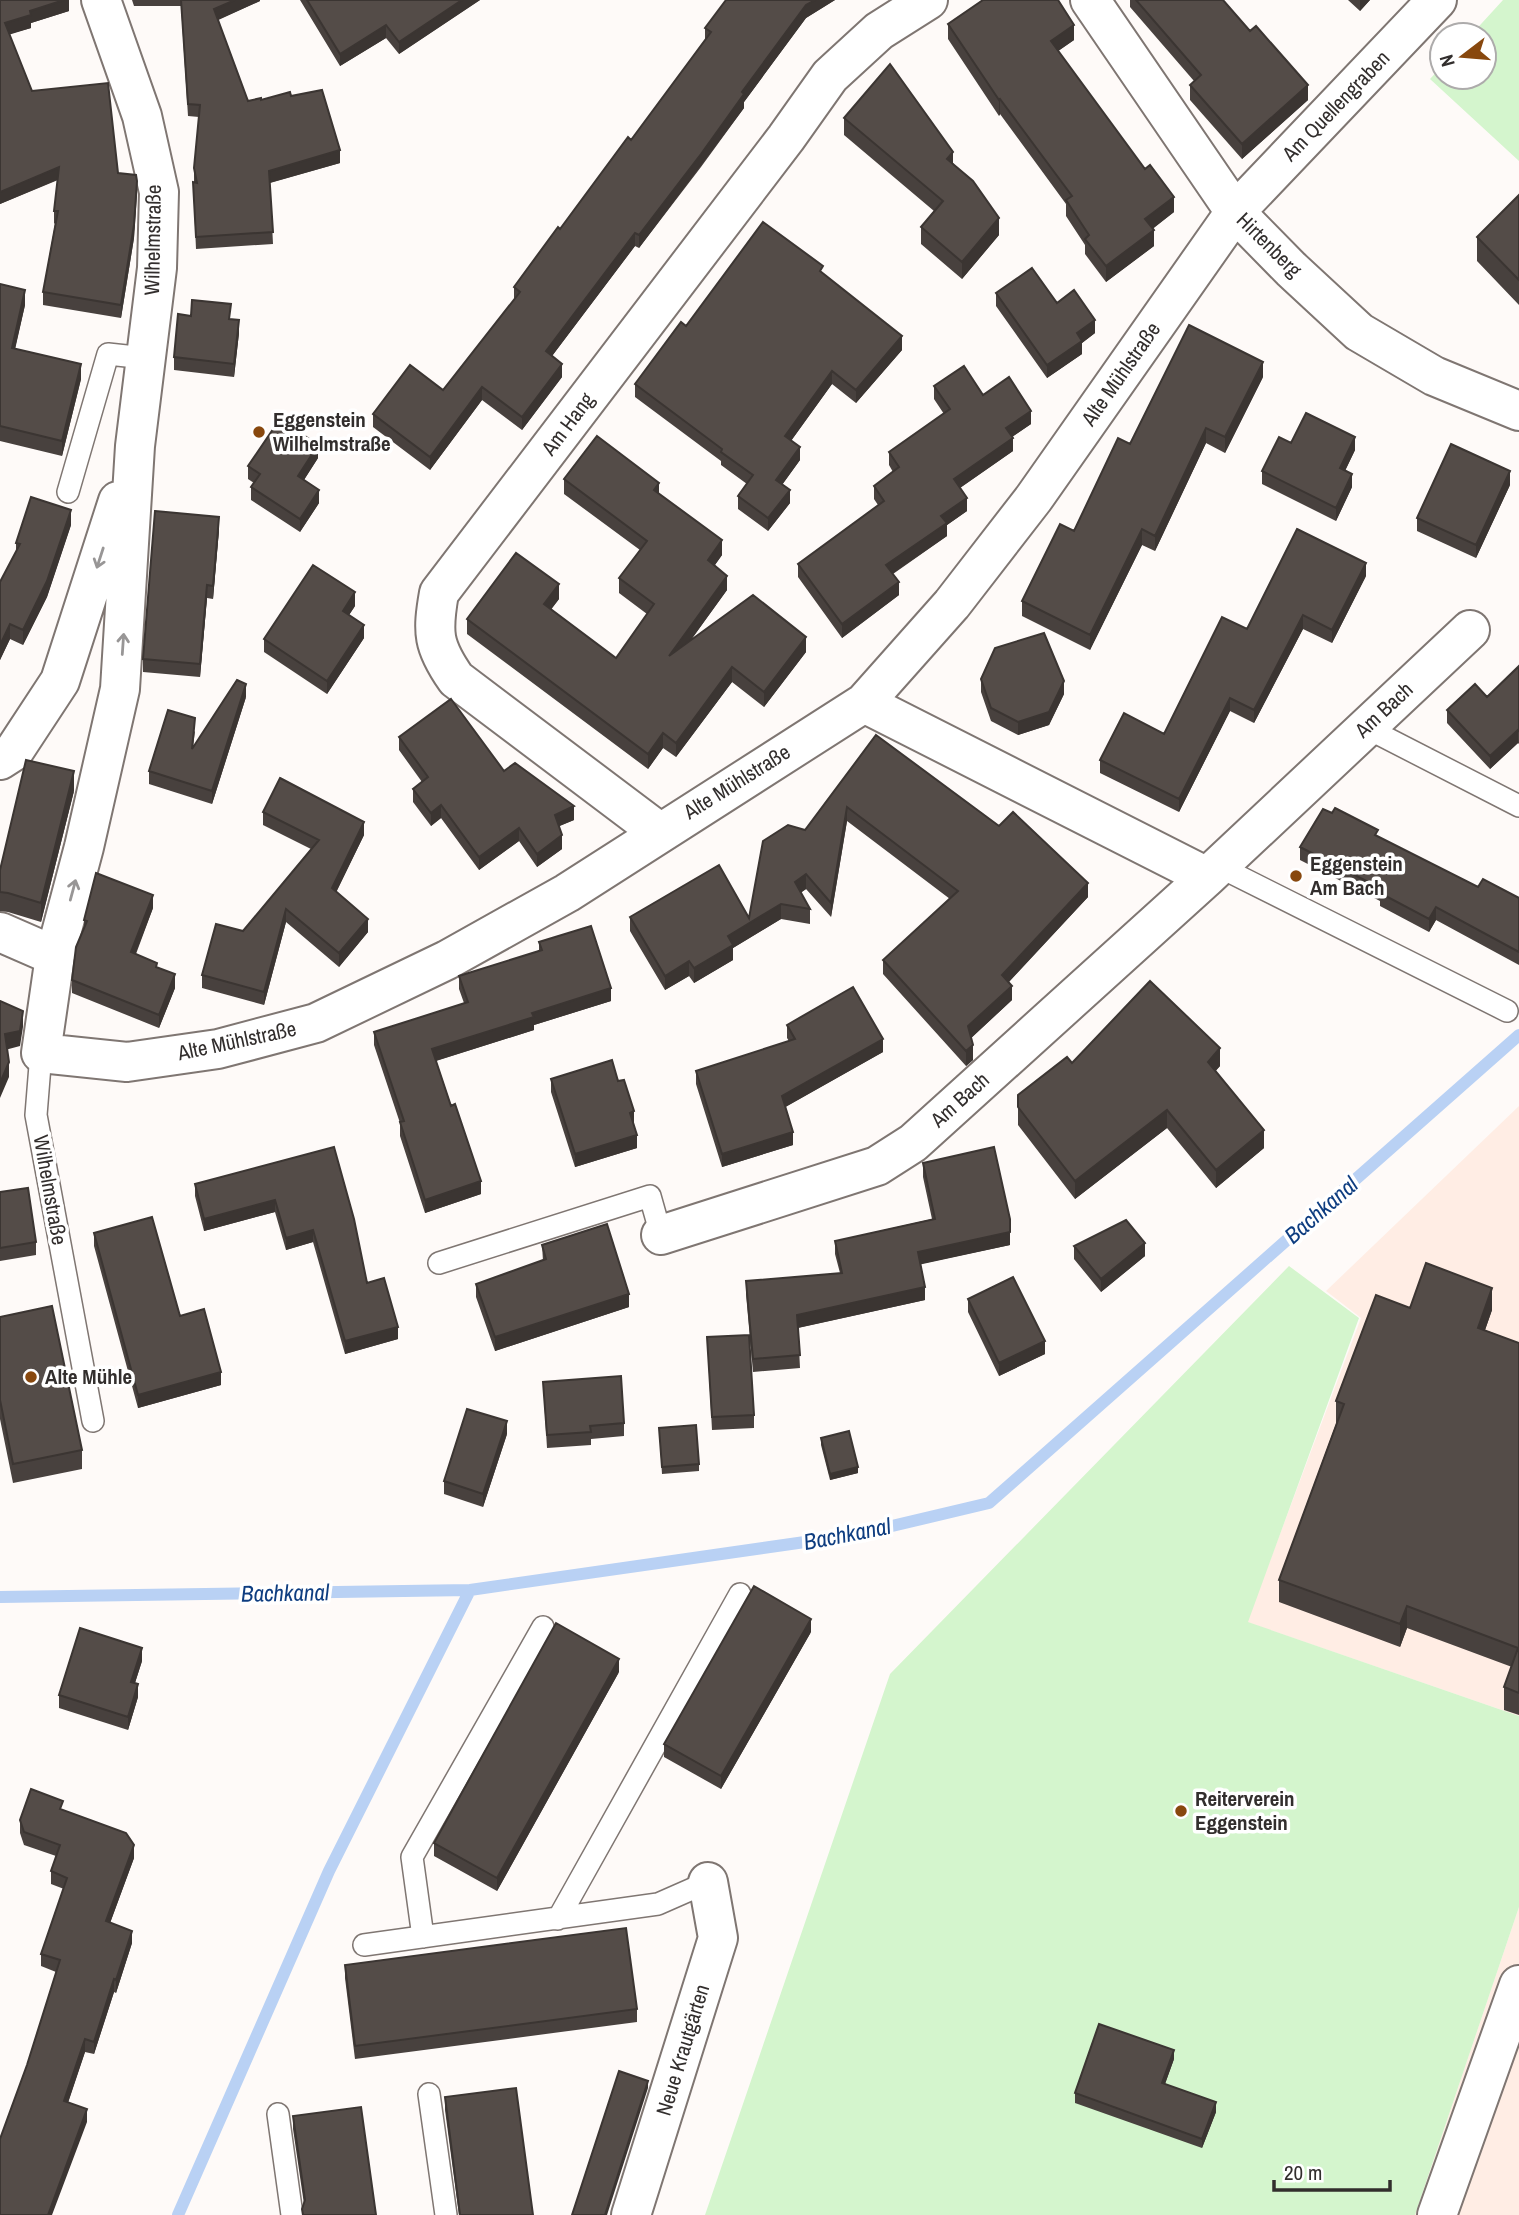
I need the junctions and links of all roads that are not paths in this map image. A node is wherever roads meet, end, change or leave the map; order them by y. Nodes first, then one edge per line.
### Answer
1 (101, 0) edge
2 (928, 0) edge
3 (1090, 0) edge
4 (1437, 0) edge
5 (1235, 212) junction
6 (145, 358) junction
7 (1519, 411) edge
8 (135, 446) junction
9 (68, 492) dead end
10 (1470, 630) dead end
11 (60, 681) junction
12 (120, 689) junction
13 (864, 703) junction
14 (1365, 727) junction
15 (0, 760) edge
16 (1519, 806) edge
17 (659, 832) junction
18 (1213, 871) junction
19 (0, 932) edge
20 (55, 956) junction
21 (1507, 1012) dead end
22 (41, 1053) junction
23 (661, 1235) joint
24 (439, 1263) dead end
25 (93, 1422) dead end
26 (740, 1594) dead end
27 (543, 1627) dead end
28 (708, 1882) joint
29 (558, 1919) junction
30 (423, 1937) junction
31 (364, 1945) dead end
32 (1519, 1985) edge
33 (429, 2094) dead end
34 (278, 2114) dead end
35 (292, 2215) edge
36 (446, 2215) edge
37 (631, 2215) edge
38 (1437, 2215) edge

1 - 6 street, Wilhelmstraße
2 - 17 street, Am Hang
3 - 5 street, Hirtenberg
4 - 5 street, Am Quellengraben
5 - 7 street, Hirtenberg
5 - 13 street, Alte Mühlstraße
6 - 8 street, Wilhelmstraße
6 - 9 lane
8 -> 11 street, Wilhelmstraße
12 -> 8 street, Wilhelmstraße
10 - 14 street, Am Bach
11 - 12 street
11 - 15 street, Wilhelmstraße
20 -> 12 street, Wilhelmstraße
13 - 17 street, Alte Mühlstraße
13 - 18 street
14 - 16 lane
14 - 18 street, Am Bach
17 - 22 street, Alte Mühlstraße
18 - 21 lane
18 - 23 street, Am Bach
19 - 20 street
20 - 22 street, Wilhelmstraße
22 - 25 lane, Wilhelmstraße
23 - 24 lane
26 - 29 lane
27 - 30 lane
28 - 29 lane
28 - 37 street, Neue Krautgärten
29 - 30 lane
30 - 31 lane
32 - 38 street
33 - 36 lane
34 - 35 lane

